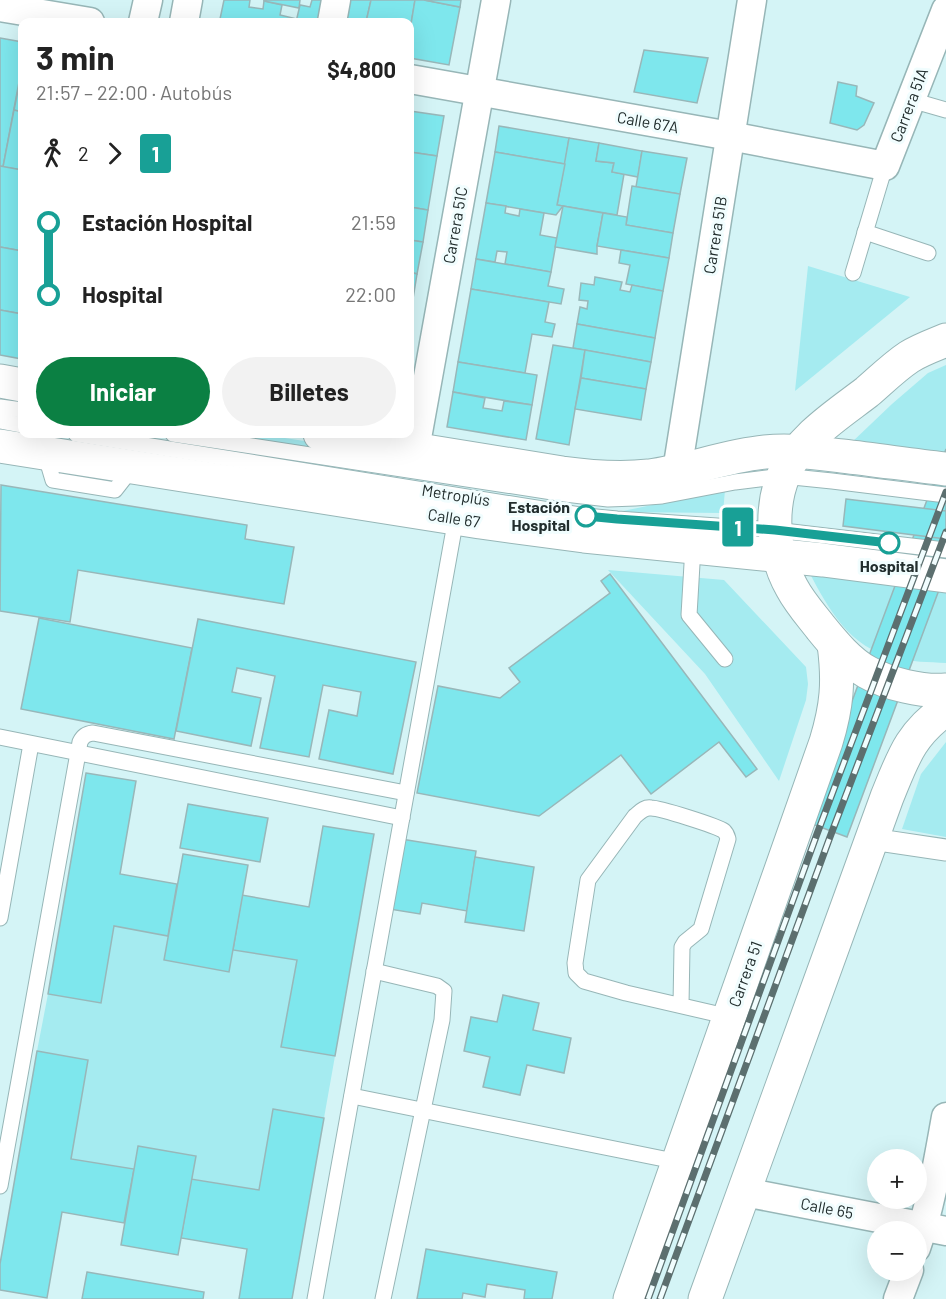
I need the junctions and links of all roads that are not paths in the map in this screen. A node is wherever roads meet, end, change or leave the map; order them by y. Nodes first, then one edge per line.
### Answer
1 (148, 0) edge
2 (188, 0) edge
3 (336, 0) edge
4 (496, 0) edge
5 (752, 0) edge
6 (0, 7) edge
7 (946, 10) edge
8 (66, 18) edge
9 (145, 18) edge
10 (185, 18) edge
11 (333, 18) edge
12 (414, 81) edge
13 (479, 92) junction
14 (911, 100) junction
15 (946, 110) edge
16 (730, 136) junction
17 (885, 166) junction
18 (865, 232) junction
19 (928, 253) dead end
20 (853, 273) dead end
21 (946, 340) edge
22 (0, 381) edge
23 (18, 384) edge
24 (0, 407) edge
25 (18, 409) edge
26 (0, 421) edge
27 (18, 424) edge
28 (101, 438) edge
29 (199, 438) edge
30 (345, 438) edge
31 (46, 443) edge
32 (0, 446) edge
33 (415, 449) junction
34 (790, 464) junction
35 (946, 469) edge
36 (677, 471) junction
37 (946, 495) edge
38 (456, 518) junction
39 (776, 543) junction
40 (693, 547) junction
41 (946, 550) edge
42 (946, 576) edge
43 (834, 644) junction
44 (725, 659) dead end
45 (946, 690) edge
46 (946, 709) edge
47 (0, 737) edge
48 (31, 744) junction
49 (78, 753) junction
50 (406, 794) junction
51 (402, 818) junction
52 (872, 839) junction
53 (946, 850) edge
54 (0, 918) edge
55 (374, 971) junction
56 (681, 1005) junction
57 (730, 1017) junction
58 (352, 1096) junction
59 (422, 1110) junction
60 (946, 1117) edge
61 (679, 1162) junction
62 (0, 1186) edge
63 (744, 1192) junction
64 (929, 1235) edge
65 (905, 1281) edge
66 (315, 1299) edge
67 (383, 1299) edge
68 (630, 1299) edge
69 (705, 1299) edge
70 (898, 1299) edge

1 - 9 street
2 - 10 street
3 - 11 street
4 - 13 street, Carrera 51C
5 - 16 street, Carrera 51B
6 - 8 street
7 - 14 street, Carrera 51A
12 - 13 street, Calle 67A
13 - 16 street, Calle 67A
13 - 33 street, Carrera 51C
14 - 15 lane
14 - 17 street, Carrera 51A
16 - 17 street, Calle 67A
16 - 36 street, Carrera 51B
17 - 18 lane
18 - 19 lane
18 - 20 lane
21 - 34 main road
22 - 23 main road
24 - 25 lane
26 - 27 lane
28 - 39 lane, Metroplús
29 - 34 lane, Metroplús
30 - 33 main road
31 - 32 main road, Calle 67
31 - 38 main road, Calle 67
33 - 36 main road
34 - 35 main road
34 - 36 main road
34 - 37 lane, Metroplús
34 - 39 main road
38 - 40 main road, Calle 67
38 - 50 lane
39 - 40 main road, Calle 67
39 - 41 lane, Metroplús
39 - 42 main road, Calle 67
39 - 43 main road
40 - 44 lane
43 - 45 main road
43 - 57 main road, Carrera 51
46 - 52 main road
47 - 48 lane
48 - 49 lane
48 - 54 lane
49 - 50 lane
49 - 51 lane
49 - 62 lane
50 - 51 lane
51 - 55 lane
52 - 53 street
52 - 63 main road
55 - 58 lane
55 - 59 lane
56 - 56 lane
56 - 57 lane
57 - 61 main road, Carrera 51
58 - 59 lane
58 - 66 lane
59 - 61 lane
59 - 67 lane
60 - 64 street
61 - 68 main road, Carrera 51
63 - 64 street, Calle 65
63 - 69 main road
65 - 70 street

